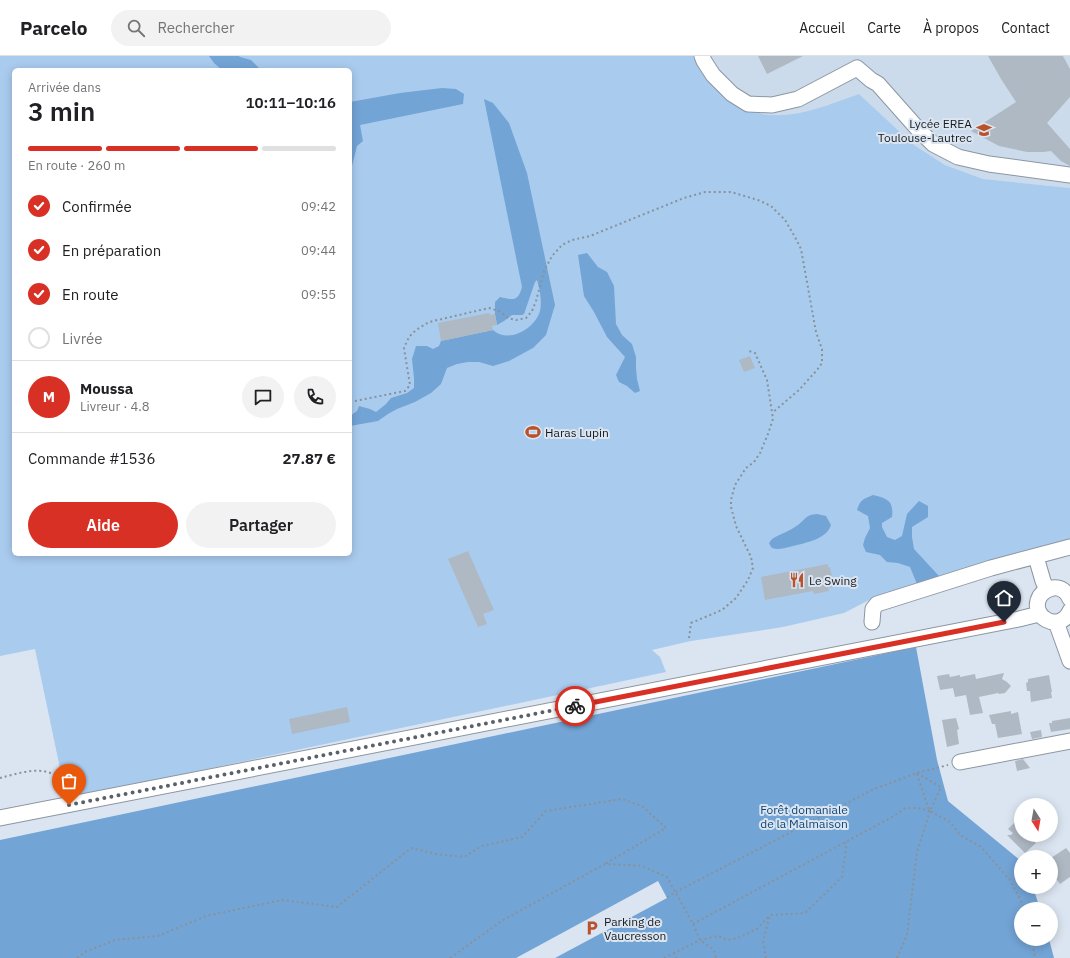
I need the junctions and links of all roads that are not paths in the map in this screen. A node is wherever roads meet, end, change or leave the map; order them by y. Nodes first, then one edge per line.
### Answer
1 (702, 56) edge
2 (1070, 175) edge
3 (1070, 547) edge
4 (1036, 557) junction
5 (1047, 590) junction
6 (1070, 599) edge
7 (1070, 610) edge
8 (1039, 614) junction
9 (872, 622) dead end
10 (1056, 622) junction
11 (1066, 637) edge
12 (1070, 661) edge
13 (1070, 741) edge
14 (960, 762) road end
15 (0, 818) edge

1 - 2 street
3 - 4 street
4 - 5 street
4 - 9 street
5 - 6 street
5 - 8 street
7 - 10 street
8 - 10 street
8 - 15 street
10 - 11 street
11 - 12 street
13 - 14 street

